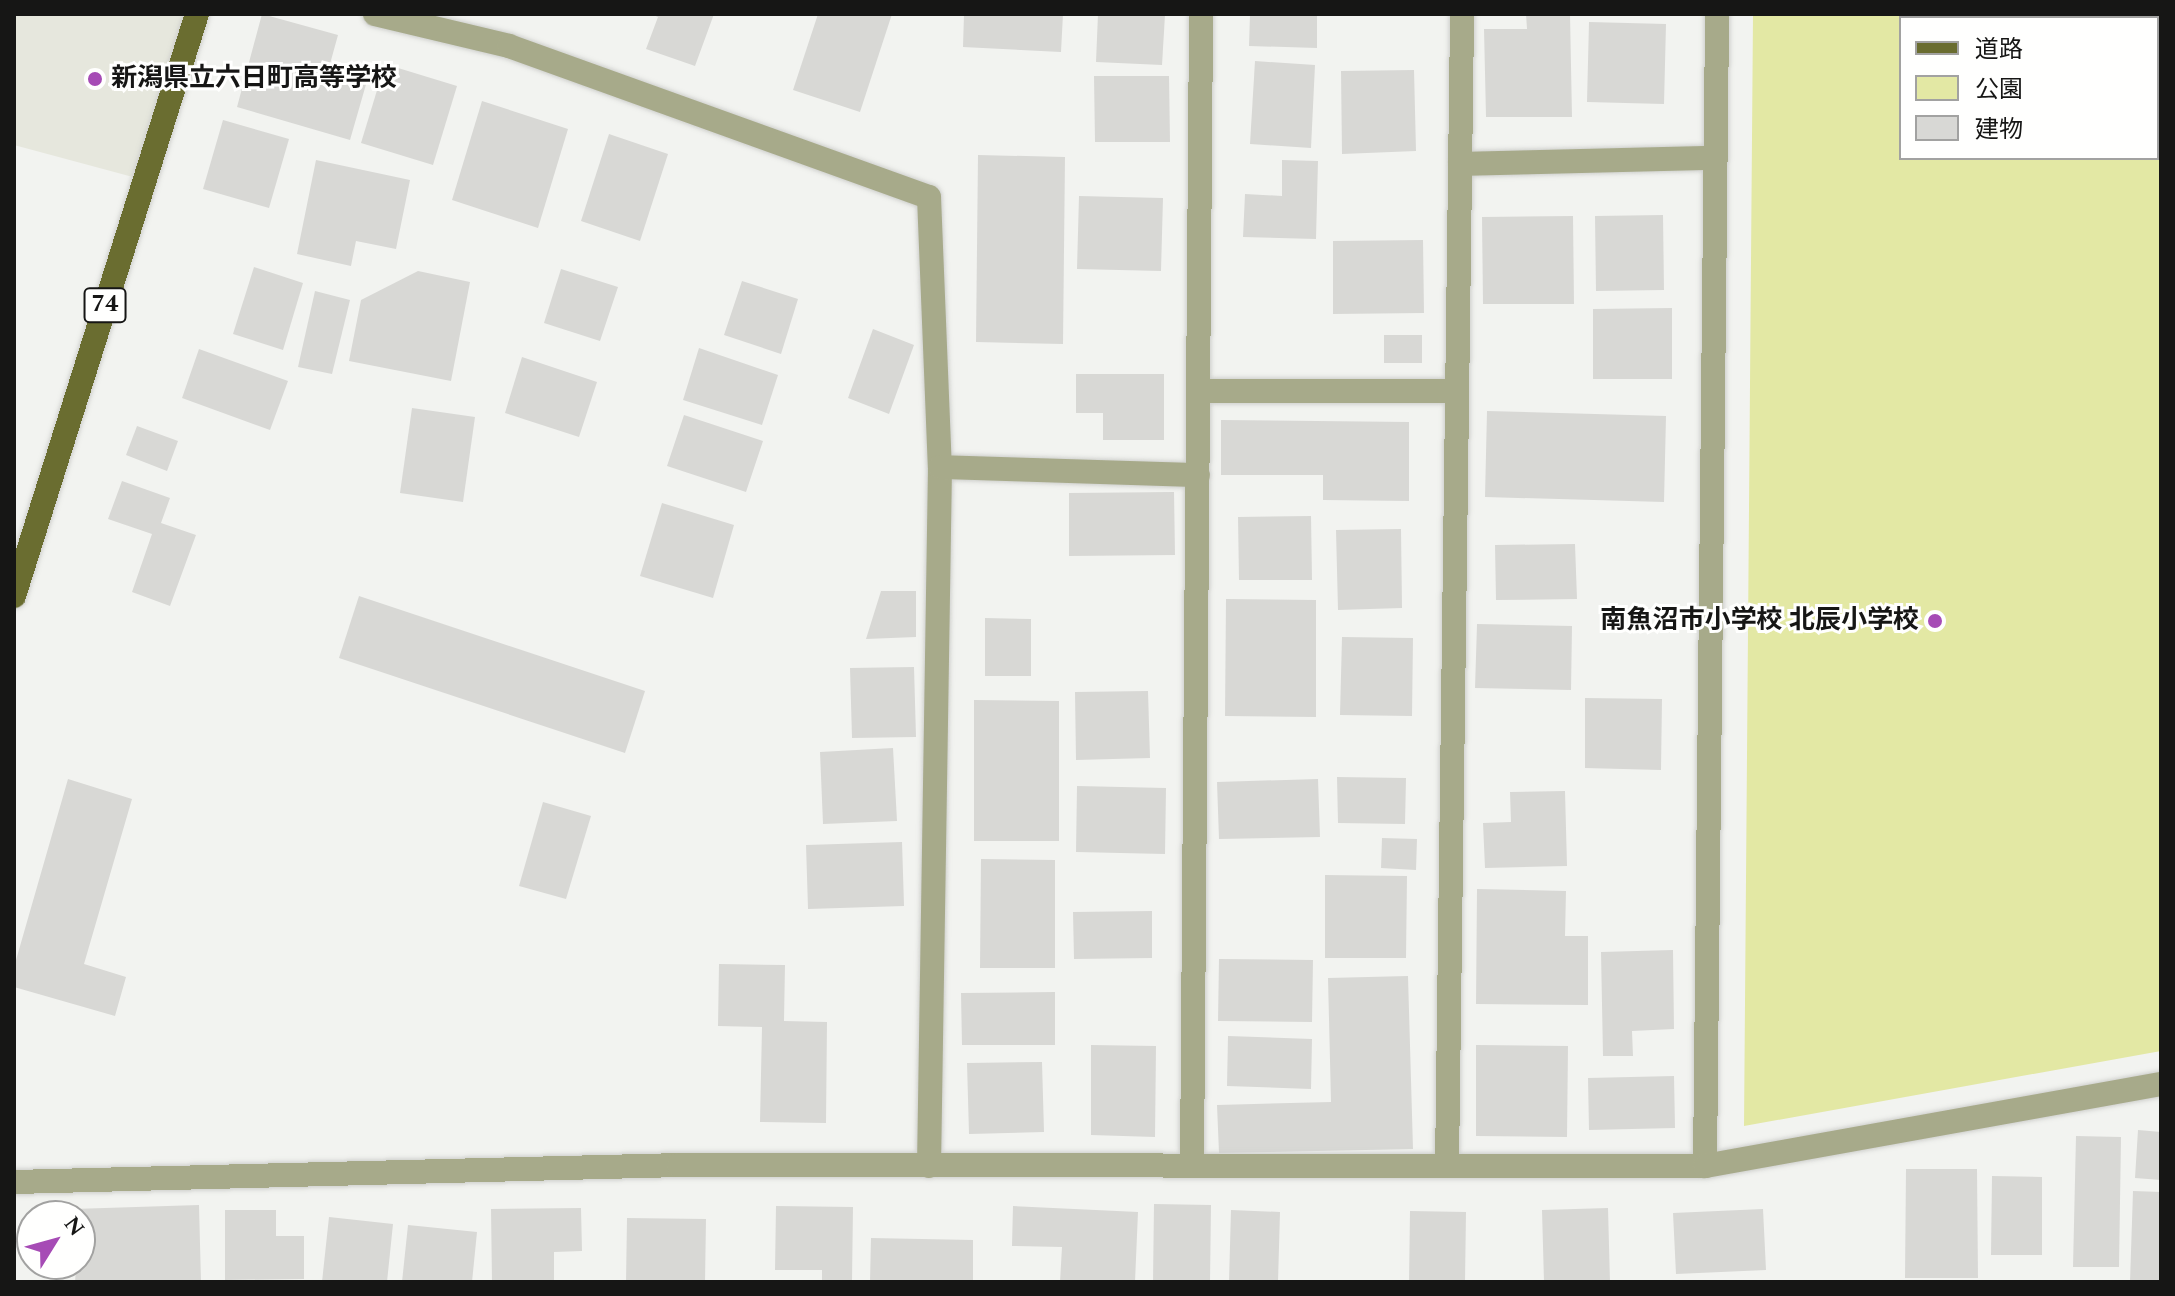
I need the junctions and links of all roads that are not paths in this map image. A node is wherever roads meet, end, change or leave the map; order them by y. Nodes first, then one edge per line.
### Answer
1 (197, 14) edge
2 (375, 14) edge
3 (1201, 14) edge
4 (1462, 14) edge
5 (1717, 14) edge
6 (1713, 158) junction
7 (1460, 164) junction
8 (1198, 391) junction
9 (1457, 391) junction
10 (940, 467) junction
11 (1198, 475) junction
12 (14, 596) edge
13 (2161, 1084) edge
14 (929, 1166) junction
15 (1192, 1166) junction
16 (1447, 1166) junction
17 (1705, 1166) junction
18 (14, 1182) edge

1 - 12 main road, 74
2 - 10 street
3 - 8 street
4 - 7 street
5 - 6 street
6 - 7 street
6 - 17 street
7 - 9 street
8 - 9 street
8 - 11 street
9 - 16 street
10 - 11 street
10 - 14 street
11 - 15 street
13 - 17 street
14 - 15 street
14 - 18 street
15 - 16 street
16 - 17 street

